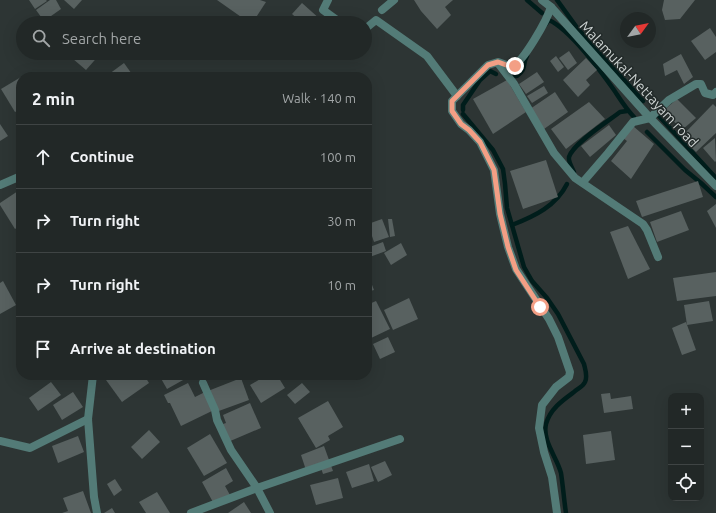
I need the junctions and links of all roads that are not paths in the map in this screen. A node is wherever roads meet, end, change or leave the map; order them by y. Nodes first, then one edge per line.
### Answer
1 (328, 0) edge
2 (394, 0) edge
3 (542, 0) edge
4 (551, 7) junction
5 (382, 10) dead end
6 (331, 16) edge
7 (372, 23) edge
8 (498, 62) junction
9 (716, 92) edge
10 (457, 96) junction
11 (650, 118) junction
12 (16, 178) edge
13 (583, 182) junction
14 (0, 185) edge
15 (716, 186) edge
16 (658, 256) dead end
17 (92, 380) edge
18 (203, 383) dead end
19 (88, 419) junction
20 (400, 439) dead end
21 (0, 441) edge
22 (257, 488) junction
23 (97, 513) edge
24 (191, 513) edge
25 (270, 513) edge
26 (557, 513) edge

1 - 6 street
2 - 5 street
3 - 4 street, Malamukal-Nettayam road
4 - 8 street
4 - 11 street, Malamukal-Nettayam road
7 - 10 street
8 - 10 street
8 - 13 street
9 - 11 street
10 - 26 street
11 - 13 street
11 - 15 street, Malamukal-Nettayam road
12 - 14 street
13 - 16 street
17 - 19 street
18 - 22 street
19 - 21 street
19 - 23 street
20 - 22 street
22 - 24 street
22 - 25 street

